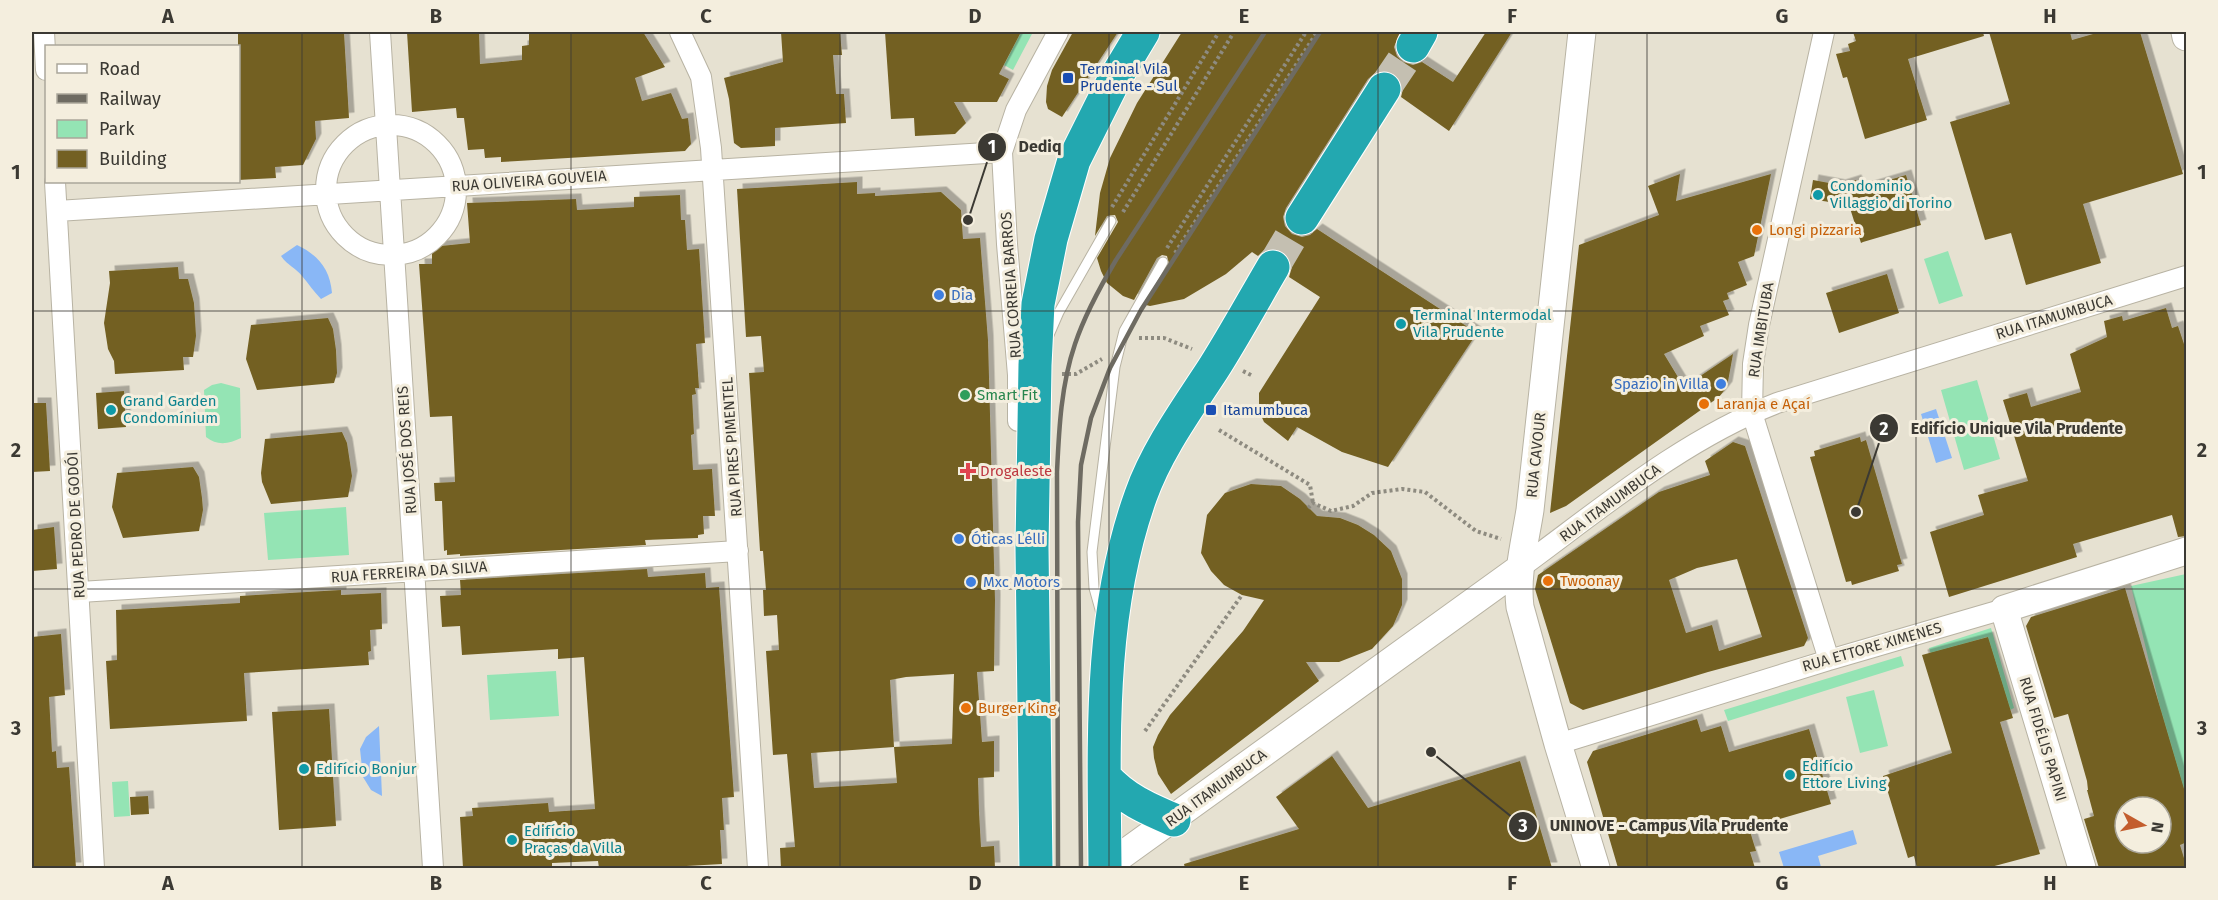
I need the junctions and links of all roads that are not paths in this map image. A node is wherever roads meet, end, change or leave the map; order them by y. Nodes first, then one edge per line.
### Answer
1 (44, 32) edge
2 (380, 32) edge
3 (680, 32) edge
4 (1058, 32) edge
5 (1143, 32) edge
6 (1581, 32) edge
7 (1824, 32) edge
8 (2185, 32) edge
9 (2187, 37) edge
10 (45, 51) edge
11 (1384, 89) tunnel mouth
12 (386, 125) junction
13 (1002, 152) junction
14 (712, 170) junction
15 (55, 183) edge
16 (456, 185) junction
17 (391, 190) junction
18 (326, 194) junction
19 (57, 212) junction
20 (1302, 218) tunnel mouth
21 (1111, 221) dead end
22 (394, 256) junction
23 (1163, 262) dead end
24 (1273, 267) tunnel mouth
25 (2187, 276) edge
26 (1035, 364) junction
27 (1752, 413) junction
28 (1032, 547) junction
29 (738, 550) junction
30 (2187, 551) edge
31 (1520, 568) junction
32 (414, 572) junction
33 (80, 592) junction
34 (2004, 609) junction
35 (1110, 634) junction
36 (1829, 660) junction
37 (1558, 744) junction
38 (1104, 777) junction
39 (1174, 820) junction
40 (94, 868) edge
41 (433, 868) edge
42 (758, 868) edge
43 (1036, 868) edge
44 (1105, 868) edge
45 (1596, 868) edge
46 (2082, 868) edge

1 - 10 street
2 - 12 street, RUA JOSÉ DOS REIS
3 - 14 street, RUA PIRES PIMENTEL
4 - 13 street, RUA CORREIA BARROS
5 - 26 highway
6 - 31 street, RUA CAVOUR
7 - 27 street, RUA IMBITUBA
8 - 9 street
11 - 20 highway
12 - 16 street
12 - 17 street, RUA JOSÉ DOS REIS
12 - 18 street
13 - 14 street, RUA OLIVEIRA GOUVEIA
13 - 28 street, RUA CORREIA BARROS
14 - 16 street, RUA OLIVEIRA GOUVEIA
14 - 29 street, RUA PIRES PIMENTEL
15 - 19 street, RUA PEDRO DE GODÓI
16 - 17 street, RUA OLIVEIRA GOUVEIA
16 - 22 street
17 - 18 street, RUA OLIVEIRA GOUVEIA
17 - 22 street, RUA JOSÉ DOS REIS
18 - 19 street, RUA OLIVEIRA GOUVEIA
18 - 22 street
19 - 33 street, RUA PEDRO DE GODÓI
21 - 26 lane
22 - 32 street, RUA JOSÉ DOS REIS
23 - 35 lane
24 - 35 highway
25 - 27 street, RUA ITAMUMBUCA
26 - 28 highway
27 - 31 street, RUA ITAMUMBUCA
27 - 36 street, RUA IMBITUBA
28 - 43 highway
29 - 32 street, RUA FERREIRA DA SILVA
29 - 42 street, RUA PIRES PIMENTEL
30 - 34 street, RUA ETTORE XIMENES
31 - 37 street, RUA CAVOUR
31 - 39 street, RUA ITAMUMBUCA
32 - 33 street, RUA FERREIRA DA SILVA
32 - 41 street, RUA JOSÉ DOS REIS
33 - 40 street, RUA PEDRO DE GODÓI
34 - 36 street, RUA ETTORE XIMENES
34 - 46 street, RUA FIDÉLIS PAPINI
35 - 38 highway
36 - 37 street, RUA ETTORE XIMENES
37 - 45 street, RUA CAVOUR
38 - 39 highway
38 - 44 highway
39 - 44 street, RUA ITAMUMBUCA

